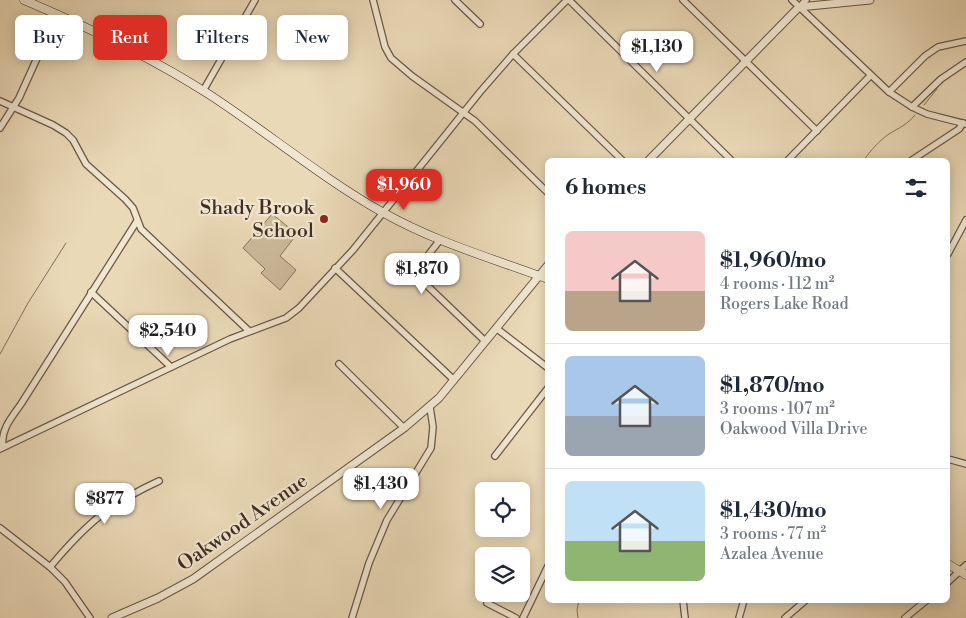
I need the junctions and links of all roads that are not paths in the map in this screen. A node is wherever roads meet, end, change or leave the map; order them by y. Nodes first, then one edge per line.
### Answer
1 (24, 0) edge
2 (255, 0) edge
3 (373, 0) edge
4 (455, 0) edge
5 (568, 0) edge
6 (683, 0) edge
7 (792, 0) edge
8 (806, 0) edge
9 (870, 0) edge
10 (799, 7) junction
11 (57, 14) junction
12 (480, 24) dead end
13 (966, 41) edge
14 (513, 54) junction
15 (746, 61) junction
16 (966, 62) edge
17 (870, 76) junction
18 (203, 91) junction
19 (889, 92) junction
20 (0, 101) edge
21 (14, 107) junction
22 (912, 107) junction
23 (464, 112) junction
24 (689, 119) junction
25 (965, 124) edge
26 (0, 128) edge
27 (817, 131) junction
28 (620, 158) edge
29 (651, 158) edge
30 (729, 158) edge
31 (790, 158) edge
32 (915, 158) edge
33 (545, 190) edge
34 (383, 212) junction
35 (966, 220) edge
36 (136, 221) junction
37 (440, 240) junction
38 (950, 250) edge
39 (335, 268) junction
40 (545, 268) edge
41 (538, 276) junction
42 (545, 278) edge
43 (91, 292) junction
44 (496, 328) junction
45 (249, 331) junction
46 (485, 341) junction
47 (339, 364) dead end
48 (545, 366) edge
49 (171, 367) junction
50 (454, 380) junction
51 (545, 392) edge
52 (430, 407) junction
53 (404, 428) junction
54 (1, 448) edge
55 (494, 456) dead end
56 (950, 460) edge
57 (966, 464) edge
58 (159, 481) dead end
59 (0, 528) edge
60 (950, 565) edge
61 (966, 565) edge
62 (50, 567) junction
63 (545, 572) edge
64 (963, 573) edge
65 (950, 581) edge
66 (487, 603) dead end
67 (683, 603) edge
68 (743, 603) edge
69 (802, 603) edge
70 (924, 603) edge
71 (90, 618) edge
72 (112, 618) edge
73 (352, 618) edge
74 (516, 618) edge
75 (524, 618) edge
76 (685, 618) edge
77 (739, 618) edge
78 (785, 618) edge
79 (906, 618) edge

1 - 11 main road
2 - 18 street
3 - 23 street
4 - 12 street
5 - 14 street
5 - 24 street
6 - 15 street
7 - 10 street
8 - 10 street
9 - 10 street
10 - 15 street
10 - 17 street
11 - 18 main road
11 - 21 street
13 - 19 street
14 - 23 street
14 - 28 street
15 - 24 street
15 - 27 street
16 - 22 street
17 - 19 street
17 - 27 street
18 - 34 main road
19 - 22 street
20 - 21 street
21 - 26 street
21 - 36 street
22 - 25 street
23 - 33 street
23 - 34 street
24 - 29 street
24 - 30 street
25 - 32 street
27 - 31 street
34 - 37 main road
34 - 39 street
35 - 38 street
36 - 43 street
36 - 45 street
37 - 41 main road
37 - 46 street
39 - 45 street
39 - 50 street
40 - 41 street, Oakwood Avenue
41 - 42 main road
41 - 44 street, Oakwood Avenue
43 - 49 street
43 - 54 street
44 - 46 street, Oakwood Avenue
44 - 48 street
45 - 49 street
46 - 50 street, Oakwood Avenue
47 - 53 street
49 - 54 street
50 - 52 street, Oakwood Avenue
51 - 55 street
52 - 53 street, Oakwood Avenue
52 - 73 street
53 - 72 street, Oakwood Avenue
56 - 57 street
58 - 62 street
59 - 62 street
60 - 64 main road
61 - 64 street
62 - 71 street
63 - 75 street
64 - 65 street
66 - 74 street
67 - 76 street
68 - 77 street
69 - 78 street
70 - 79 street

